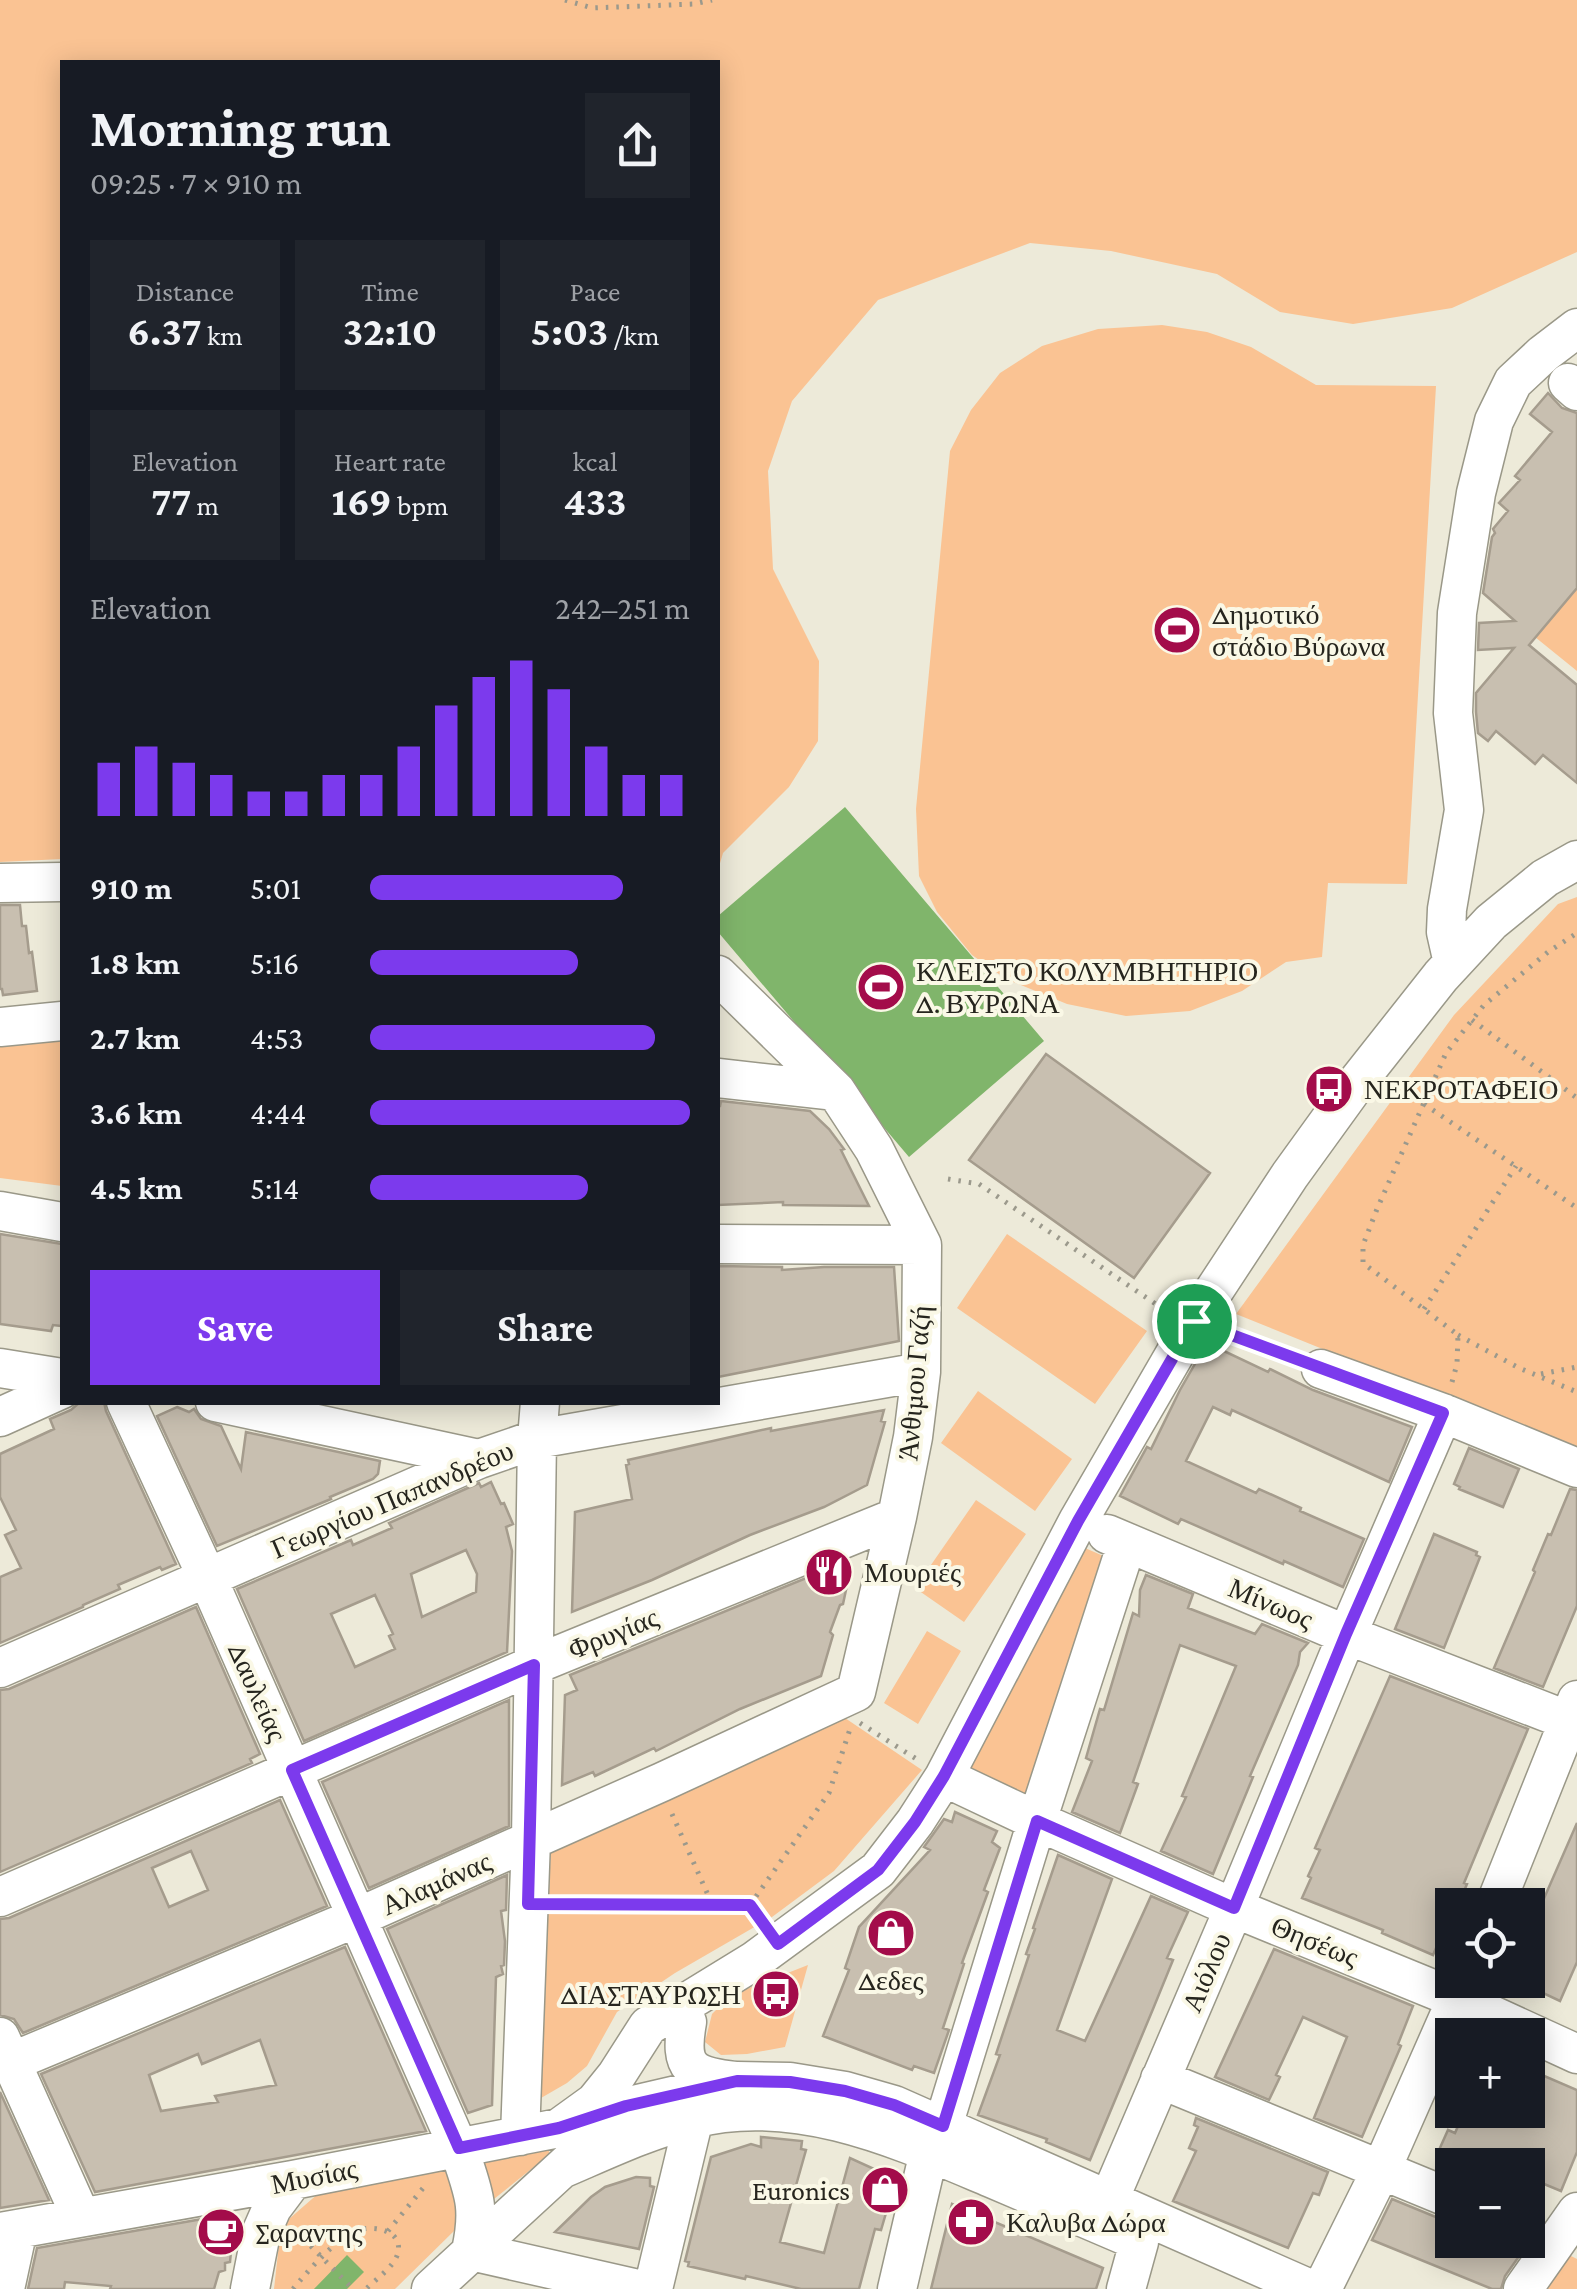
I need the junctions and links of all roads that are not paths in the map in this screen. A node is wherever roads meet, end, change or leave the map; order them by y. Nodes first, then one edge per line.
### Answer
1 (1577, 328) edge
2 (1577, 860) edge
3 (60, 882) edge
4 (0, 883) edge
5 (1453, 963) junction
6 (720, 978) edge
7 (60, 1022) edge
8 (0, 1026) edge
9 (720, 1078) edge
10 (836, 1091) junction
11 (0, 1211) edge
12 (60, 1222) edge
13 (720, 1244) edge
14 (922, 1245) junction
15 (0, 1368) edge
16 (1321, 1369) road end
17 (921, 1372) junction
18 (60, 1378) edge
19 (60, 1390) edge
20 (720, 1398) edge
21 (127, 1405) edge
22 (229, 1405) edge
23 (663, 1405) edge
24 (1443, 1413) junction
25 (0, 1416) edge
26 (538, 1421) edge
27 (479, 1459) junction
28 (1577, 1468) edge
29 (897, 1517) junction
30 (1078, 1521) junction
31 (1127, 1543) junction
32 (207, 1578) junction
33 (1346, 1634) junction
34 (534, 1665) junction
35 (0, 1668) edge
36 (856, 1692) joint
37 (1574, 1715) edge
38 (929, 1768) junction
39 (292, 1770) junction
40 (1037, 1821) junction
41 (531, 1840) junction
42 (1503, 1888) edge
43 (0, 1897) edge
44 (1234, 1908) junction
45 (356, 1918) junction
46 (1435, 1981) edge
47 (713, 1988) junction
48 (1457, 1998) edge
49 (1476, 1998) edge
50 (688, 2022) junction
51 (5, 2050) edge
52 (1577, 2054) edge
53 (1160, 2079) junction
54 (737, 2081) junction
55 (626, 2106) junction
56 (694, 2118) junction
57 (559, 2128) junction
58 (520, 2136) junction
59 (936, 2139) junction
60 (450, 2150) junction
61 (564, 2168) junction
62 (1382, 2168) junction
63 (1435, 2191) edge
64 (283, 2194) junction
65 (1108, 2200) junction
66 (1577, 2212) edge
67 (81, 2217) junction
68 (9, 2230) edge
69 (1139, 2242) junction
70 (1553, 2242) edge
71 (471, 2252) junction
72 (5, 2289) edge
73 (250, 2289) edge
74 (431, 2289) edge
75 (638, 2289) edge
76 (653, 2289) edge
77 (897, 2289) edge
78 (1126, 2289) edge
79 (1247, 2289) edge
80 (1310, 2289) edge
81 (1322, 2289) edge
82 (1523, 2289) edge

1 - 5 street
2 - 5 street
3 - 4 street
5 - 30 street
6 - 10 street, Άνθιμου Γαζή
7 - 8 street
9 - 10 street
10 - 14 street, Άνθιμου Γαζή
11 - 12 street
13 - 14 street
14 - 17 street, Άνθιμου Γαζή
15 - 18 street
16 - 24 street
17 - 20 street, Γεωργίου Παπανδρέου
17 - 29 street, Άνθιμου Γαζή
19 - 25 street
21 - 32 street, Δαυλείας
22 - 27 street
23 - 26 street, Γεωργίου Παπανδρέου
24 - 28 street
24 - 33 street, Αιόλου
26 - 27 street, Γεωργίου Παπανδρέου
26 - 34 street
27 - 32 street, Γεωργίου Παπανδρέου
29 - 34 street, Φρυγίας
29 - 36 street, Άνθιμου Γαζή
30 - 31 street, Μίνωος
30 - 38 street
31 - 33 street, Μίνωος
31 - 40 street
32 - 35 street, Γεωργίου Παπανδρέου
32 - 39 street, Δαυλείας
33 - 37 street, Μίνωος
33 - 44 street, Αιόλου
34 - 39 street, Φρυγίας
34 - 41 street
36 - 41 street, Αλαμάνας
37 - 42 street
38 - 40 street, Θησέως
38 - 47 street
39 - 43 street, Φρυγίας
39 - 45 street, Δαυλείας
40 - 44 street, Θησέως
40 - 59 street
41 - 45 street, Αλαμάνας
41 - 58 street
44 - 46 street, Θησέως
44 - 53 street, Αιόλου
45 - 51 street, Αλαμάνας
45 - 60 street, Δαυλείας
47 - 50 street
47 - 57 street
48 - 62 street
49 - 52 street, Θησέως
50 - 54 street
50 - 55 street
51 - 67 street
53 - 62 street
53 - 65 street, Αιόλου
54 - 55 street, Μυσίας
54 - 59 street
55 - 57 street, Μυσίας
55 - 61 street
56 - 59 street
56 - 61 street
56 - 76 street
57 - 58 street, Μυσίας
58 - 60 street, Μυσίας
59 - 65 street
59 - 69 street
59 - 77 street
60 - 64 street, Μυσίας
60 - 71 street, Δαυλείας
61 - 71 street
62 - 63 street
62 - 81 street
64 - 67 street, Μυσίας
64 - 73 street
65 - 80 street
66 - 70 street
67 - 68 street, Μυσίας
68 - 72 street
69 - 78 street
69 - 79 street
70 - 82 street
71 - 74 street
71 - 75 street

